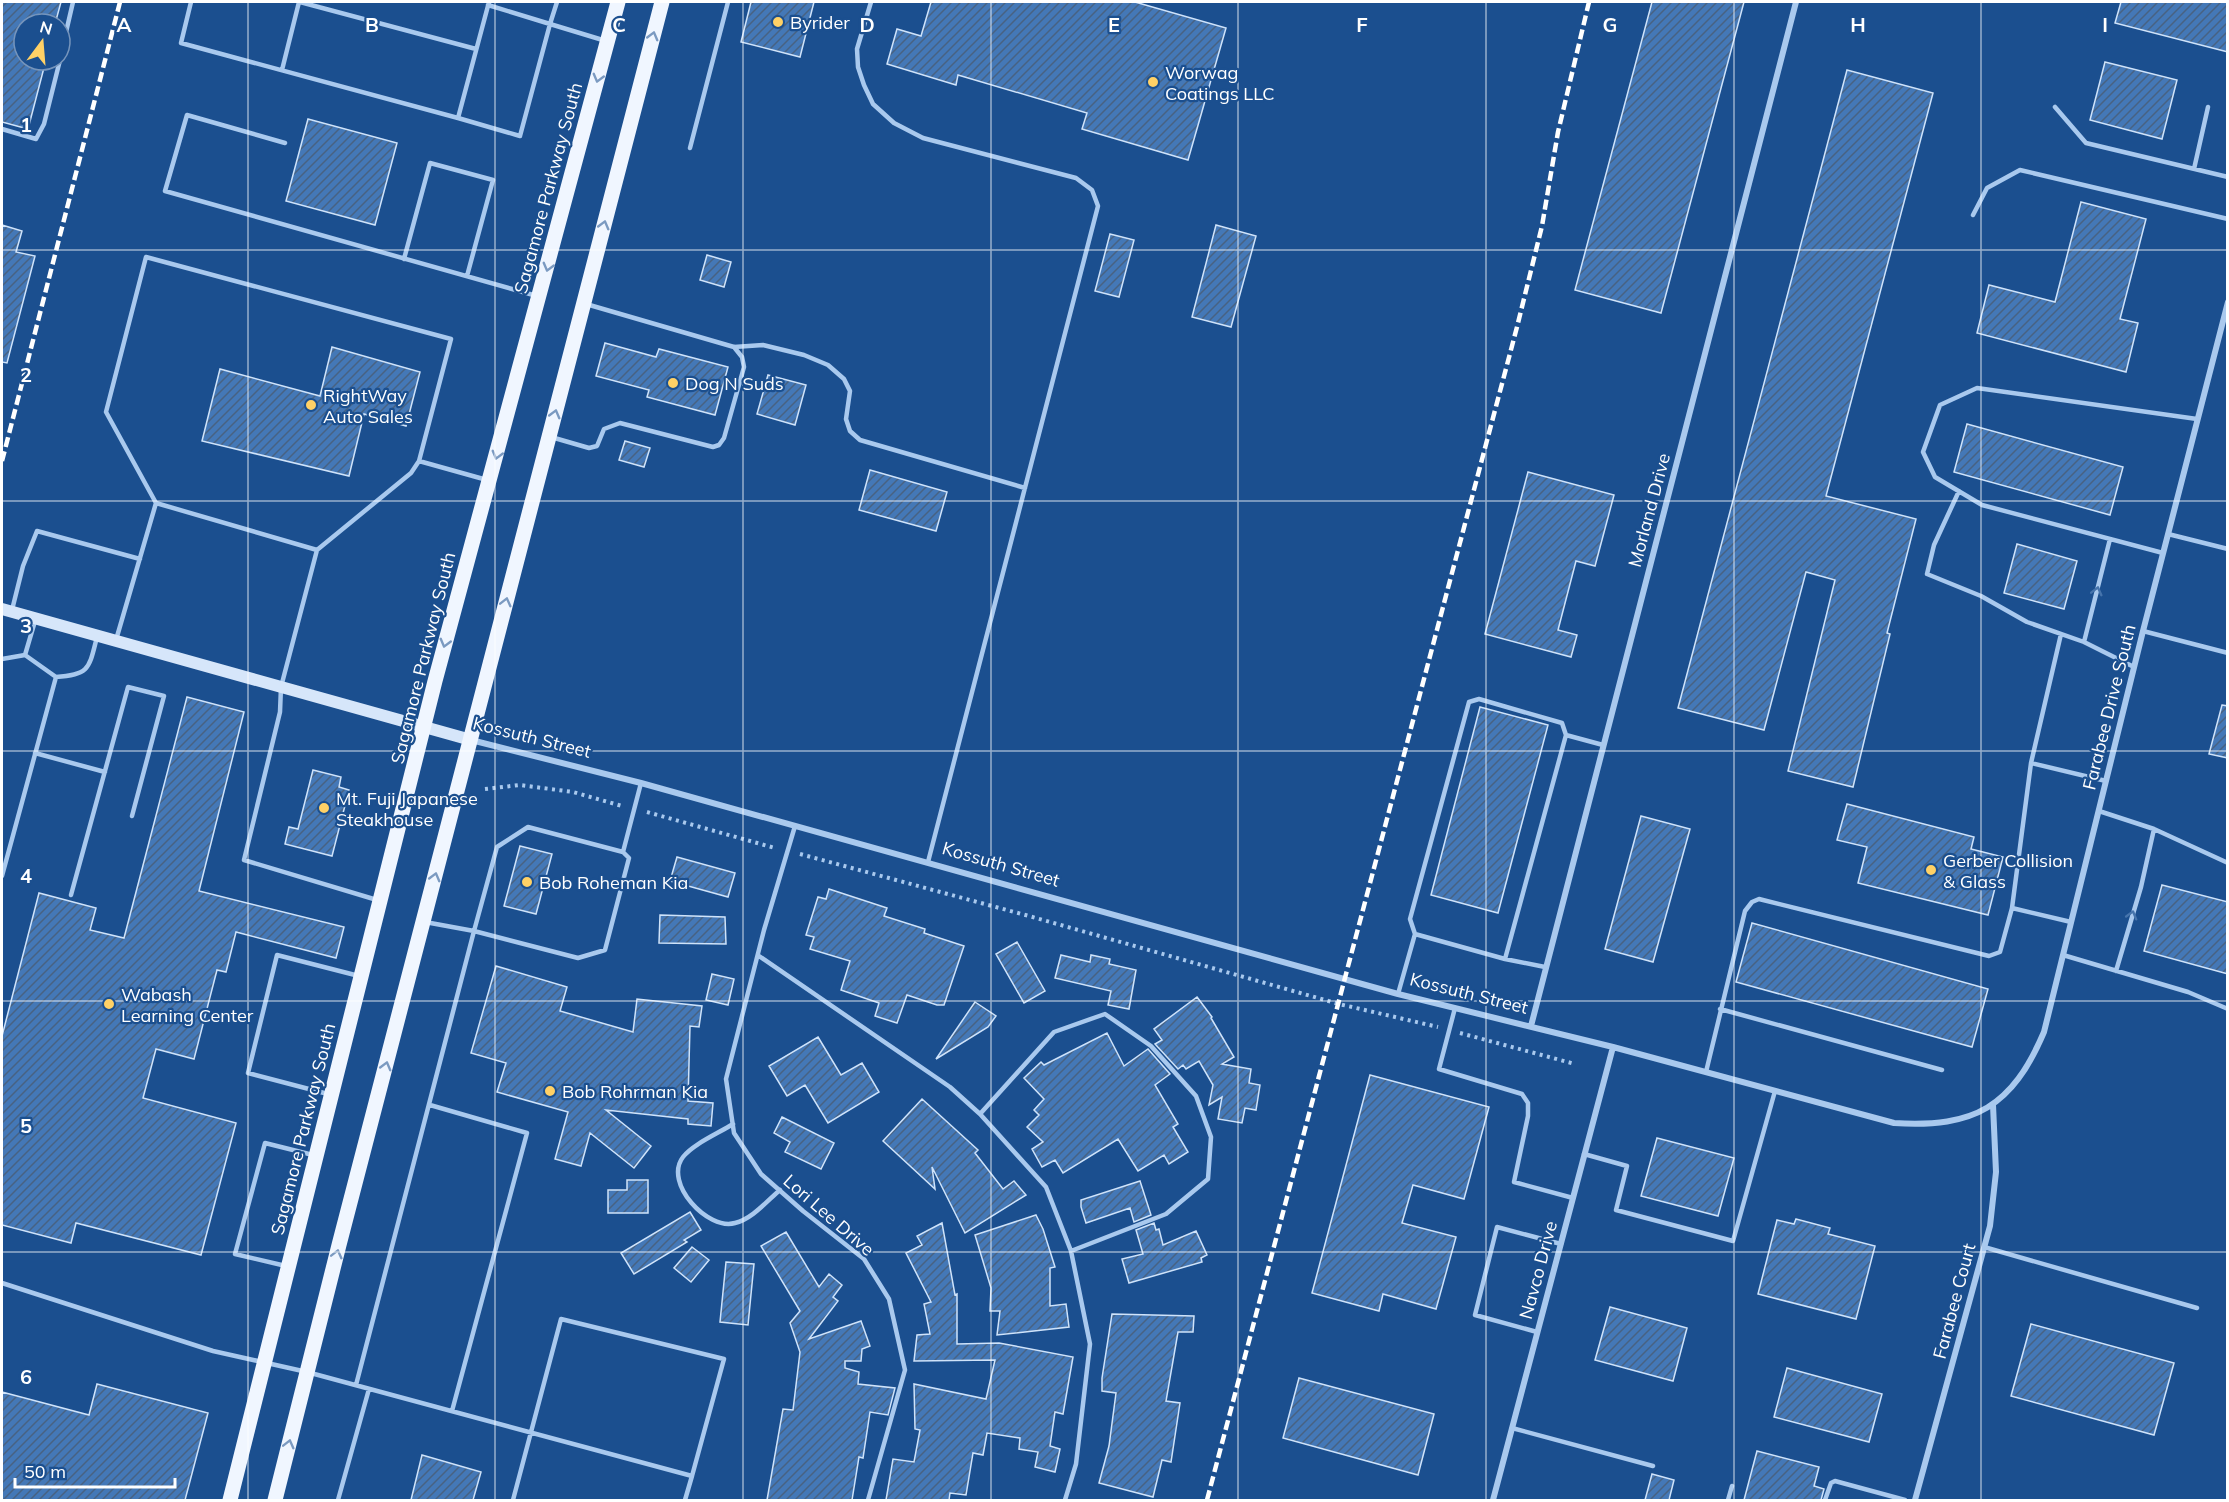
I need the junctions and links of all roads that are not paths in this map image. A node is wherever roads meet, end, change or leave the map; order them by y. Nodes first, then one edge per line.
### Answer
1 (191, 2) edge
2 (300, 2) edge
3 (556, 2) edge
4 (618, 2) edge
5 (662, 2) edge
6 (728, 2) edge
7 (871, 2) edge
8 (1796, 2) edge
9 (488, 3) edge
10 (550, 24) junction
11 (608, 41) junction
12 (476, 49) junction
13 (282, 70) junction
14 (57, 72) edge
15 (2055, 107) dead end
16 (2208, 108) dead end
17 (458, 118) junction
18 (2, 129) edge
19 (285, 143) dead end
20 (690, 148) dead end
21 (2194, 169) junction
22 (2228, 177) edge
23 (1973, 215) dead end
24 (2228, 219) edge
25 (404, 259) junction
26 (467, 276) junction
27 (540, 296) junction
28 (2228, 302) edge
29 (583, 303) junction
30 (734, 347) junction
31 (2197, 419) junction
32 (549, 436) junction
33 (419, 461) junction
34 (490, 480) junction
35 (1025, 488) junction
36 (1959, 491) junction
37 (156, 503) junction
38 (2168, 534) junction
39 (2110, 539) junction
40 (2228, 549) edge
41 (317, 550) junction
42 (2163, 554) junction
43 (140, 559) junction
44 (7, 610) edge
45 (36, 618) junction
46 (2143, 632) junction
47 (2061, 634) junction
48 (98, 636) junction
49 (116, 640) junction
50 (2084, 642) junction
51 (2228, 653) edge
52 (25, 655) junction
53 (2, 659) edge
54 (2134, 667) junction
55 (56, 677) junction
56 (281, 687) junction
57 (423, 727) junction
58 (1566, 735) junction
59 (471, 740) junction
60 (1603, 745) junction
61 (35, 753) junction
62 (2031, 763) junction
63 (105, 772) junction
64 (2106, 782) junction
65 (641, 783) junction
66 (2099, 810) junction
67 (132, 816) dead end
68 (795, 826) junction
69 (2154, 829) junction
70 (623, 852) junction
71 (928, 862) junction
72 (2228, 863) edge
73 (2, 876) edge
74 (71, 895) dead end
75 (381, 902) junction
76 (2012, 908) junction
77 (423, 922) junction
78 (2071, 922) junction
79 (474, 931) junction
80 (1415, 934) junction
81 (2063, 955) junction
82 (759, 956) junction
83 (1505, 959) junction
84 (1545, 967) junction
85 (2116, 971) junction
86 (362, 976) junction
87 (1398, 994) junction
88 (1455, 1008) junction
89 (1720, 1009) junction
90 (2228, 1010) edge
91 (1531, 1026) junction
92 (1613, 1047) junction
93 (1942, 1070) dead end
94 (1706, 1072) junction
95 (1775, 1090) junction
96 (332, 1095) junction
97 (430, 1105) junction
98 (1993, 1105) junction
99 (980, 1114) junction
100 (733, 1124) junction
101 (1584, 1154) junction
102 (317, 1156) junction
103 (780, 1190) junction
104 (1573, 1198) junction
105 (1561, 1244) junction
106 (1984, 1247) junction
107 (1071, 1251) junction
108 (289, 1267) junction
109 (2, 1283) edge
110 (2197, 1308) dead end
111 (1537, 1332) junction
112 (265, 1362) junction
113 (307, 1372) junction
114 (356, 1385) junction
115 (369, 1389) junction
116 (452, 1411) junction
117 (1512, 1428) junction
118 (531, 1432) junction
119 (1653, 1466) dead end
120 (692, 1476) junction
121 (1732, 1486) dead end
122 (230, 1500) edge
123 (275, 1500) edge
124 (338, 1500) edge
125 (513, 1500) edge
126 (685, 1500) edge
127 (868, 1500) edge
128 (1065, 1500) edge
129 (1493, 1500) edge
130 (1728, 1500) edge
131 (1825, 1500) edge
132 (1905, 1500) edge
133 (1915, 1500) edge

1 - 13 lane
2 - 12 lane
2 - 13 lane
3 - 10 lane
4 - 11 main road, Sagamore Parkway South
29 -> 5 main road
6 - 20 lane
7 - 35 lane
8 - 60 street, Morland Drive
9 - 10 lane
9 - 12 lane
10 - 11 lane
10 - 17 lane
11 -> 27 main road, Sagamore Parkway South
12 - 17 lane
13 - 17 lane
14 - 18 lane
15 - 21 lane
16 - 21 lane
19 - 25 lane
21 - 22 lane
23 - 24 lane
25 - 26 lane
25 - 26 lane
26 - 27 lane
27 -> 34 main road, Sagamore Parkway South
28 - 31 street, Farabee Drive South
29 - 30 lane
32 -> 29 main road
30 - 32 lane
30 - 35 lane
31 - 36 lane
31 - 38 street, Farabee Drive South
59 -> 32 main road
33 - 34 lane
33 - 37 lane
33 - 41 lane
34 -> 57 main road, Sagamore Parkway South
35 - 71 lane
36 - 39 lane
36 - 47 lane
37 - 41 lane
37 - 43 lane
38 - 40 lane
38 - 42 street, Farabee Drive South
39 - 42 lane
50 -> 39 lane
41 - 56 lane
42 - 46 street, Farabee Drive South
43 - 44 lane
43 - 49 lane
44 - 45 street, Kossuth Street
45 - 48 street, Kossuth Street
45 - 52 lane
46 - 51 lane
46 - 54 street, Farabee Drive South
47 - 50 lane
47 - 62 lane
48 - 49 street, Kossuth Street
48 - 55 lane
49 - 56 street, Kossuth Street
50 - 54 lane
52 - 53 lane
52 - 55 lane
54 - 64 street, Farabee Drive South
55 - 61 lane
56 - 57 street, Kossuth Street
56 - 75 lane
57 - 59 street, Kossuth Street
57 - 75 main road, Sagamore Parkway South
58 - 60 lane
58 - 80 lane
58 - 83 lane
59 - 65 street, Kossuth Street
77 -> 59 main road
60 - 84 street, Morland Drive
61 - 63 lane
61 - 73 lane
62 - 64 lane
62 - 76 lane
63 - 67 lane
63 - 74 lane
64 - 66 street, Farabee Drive South
65 - 68 street, Kossuth Street
65 - 70 lane
66 - 69 lane
66 - 78 street, Farabee Drive South
68 - 71 street, Kossuth Street
68 - 82 lane, Lori Lee Drive
69 - 72 lane
85 -> 69 lane
70 - 79 lane
70 - 79 lane
71 - 87 street, Kossuth Street
75 - 86 main road, Sagamore Parkway South
76 - 78 lane
76 - 89 lane
77 - 79 lane
113 -> 77 main road
78 - 81 street, Farabee Drive South
79 - 97 lane
80 - 83 lane
80 - 87 lane
81 - 85 lane
81 - 98 street, Farabee Drive South
82 - 99 lane
82 - 100 lane, Lori Lee Drive
83 - 84 lane
84 - 91 street, Morland Drive
85 - 90 lane
86 - 96 main road, Sagamore Parkway South
86 - 96 lane
87 - 88 street, Kossuth Street
88 - 91 street, Kossuth Street
88 - 104 lane
89 - 93 lane
89 - 94 lane
91 - 92 street, Kossuth Street
92 - 94 street, Kossuth Street
92 - 101 street, Navco Drive
94 - 95 street, Kossuth Street
95 - 98 street, Kossuth Street
95 - 101 lane
96 - 102 main road, Sagamore Parkway South
97 - 114 lane
97 - 116 lane
98 - 106 street, Farabee Court
99 - 107 lane
99 - 107 lane
100 - 103 lane, Lori Lee Drive
100 - 103 lane
101 - 104 street, Navco Drive
102 - 108 main road, Sagamore Parkway South
102 - 108 lane
103 - 127 lane, Lori Lee Drive
104 - 105 street, Navco Drive
105 - 111 street, Navco Drive
105 - 111 lane
106 - 110 lane
106 - 133 street, Farabee Court
107 - 128 lane
108 - 112 main road, Sagamore Parkway South
109 - 112 lane
111 - 117 street, Navco Drive
112 - 113 lane
112 - 122 main road, Sagamore Parkway South
113 - 114 lane
123 -> 113 main road
114 - 115 lane
115 - 116 lane
115 - 124 lane
116 - 118 lane
117 - 119 lane
117 - 129 street, Navco Drive
118 - 120 lane
118 - 120 lane
118 - 125 lane
120 - 126 lane
121 - 130 lane
131 - 132 lane

